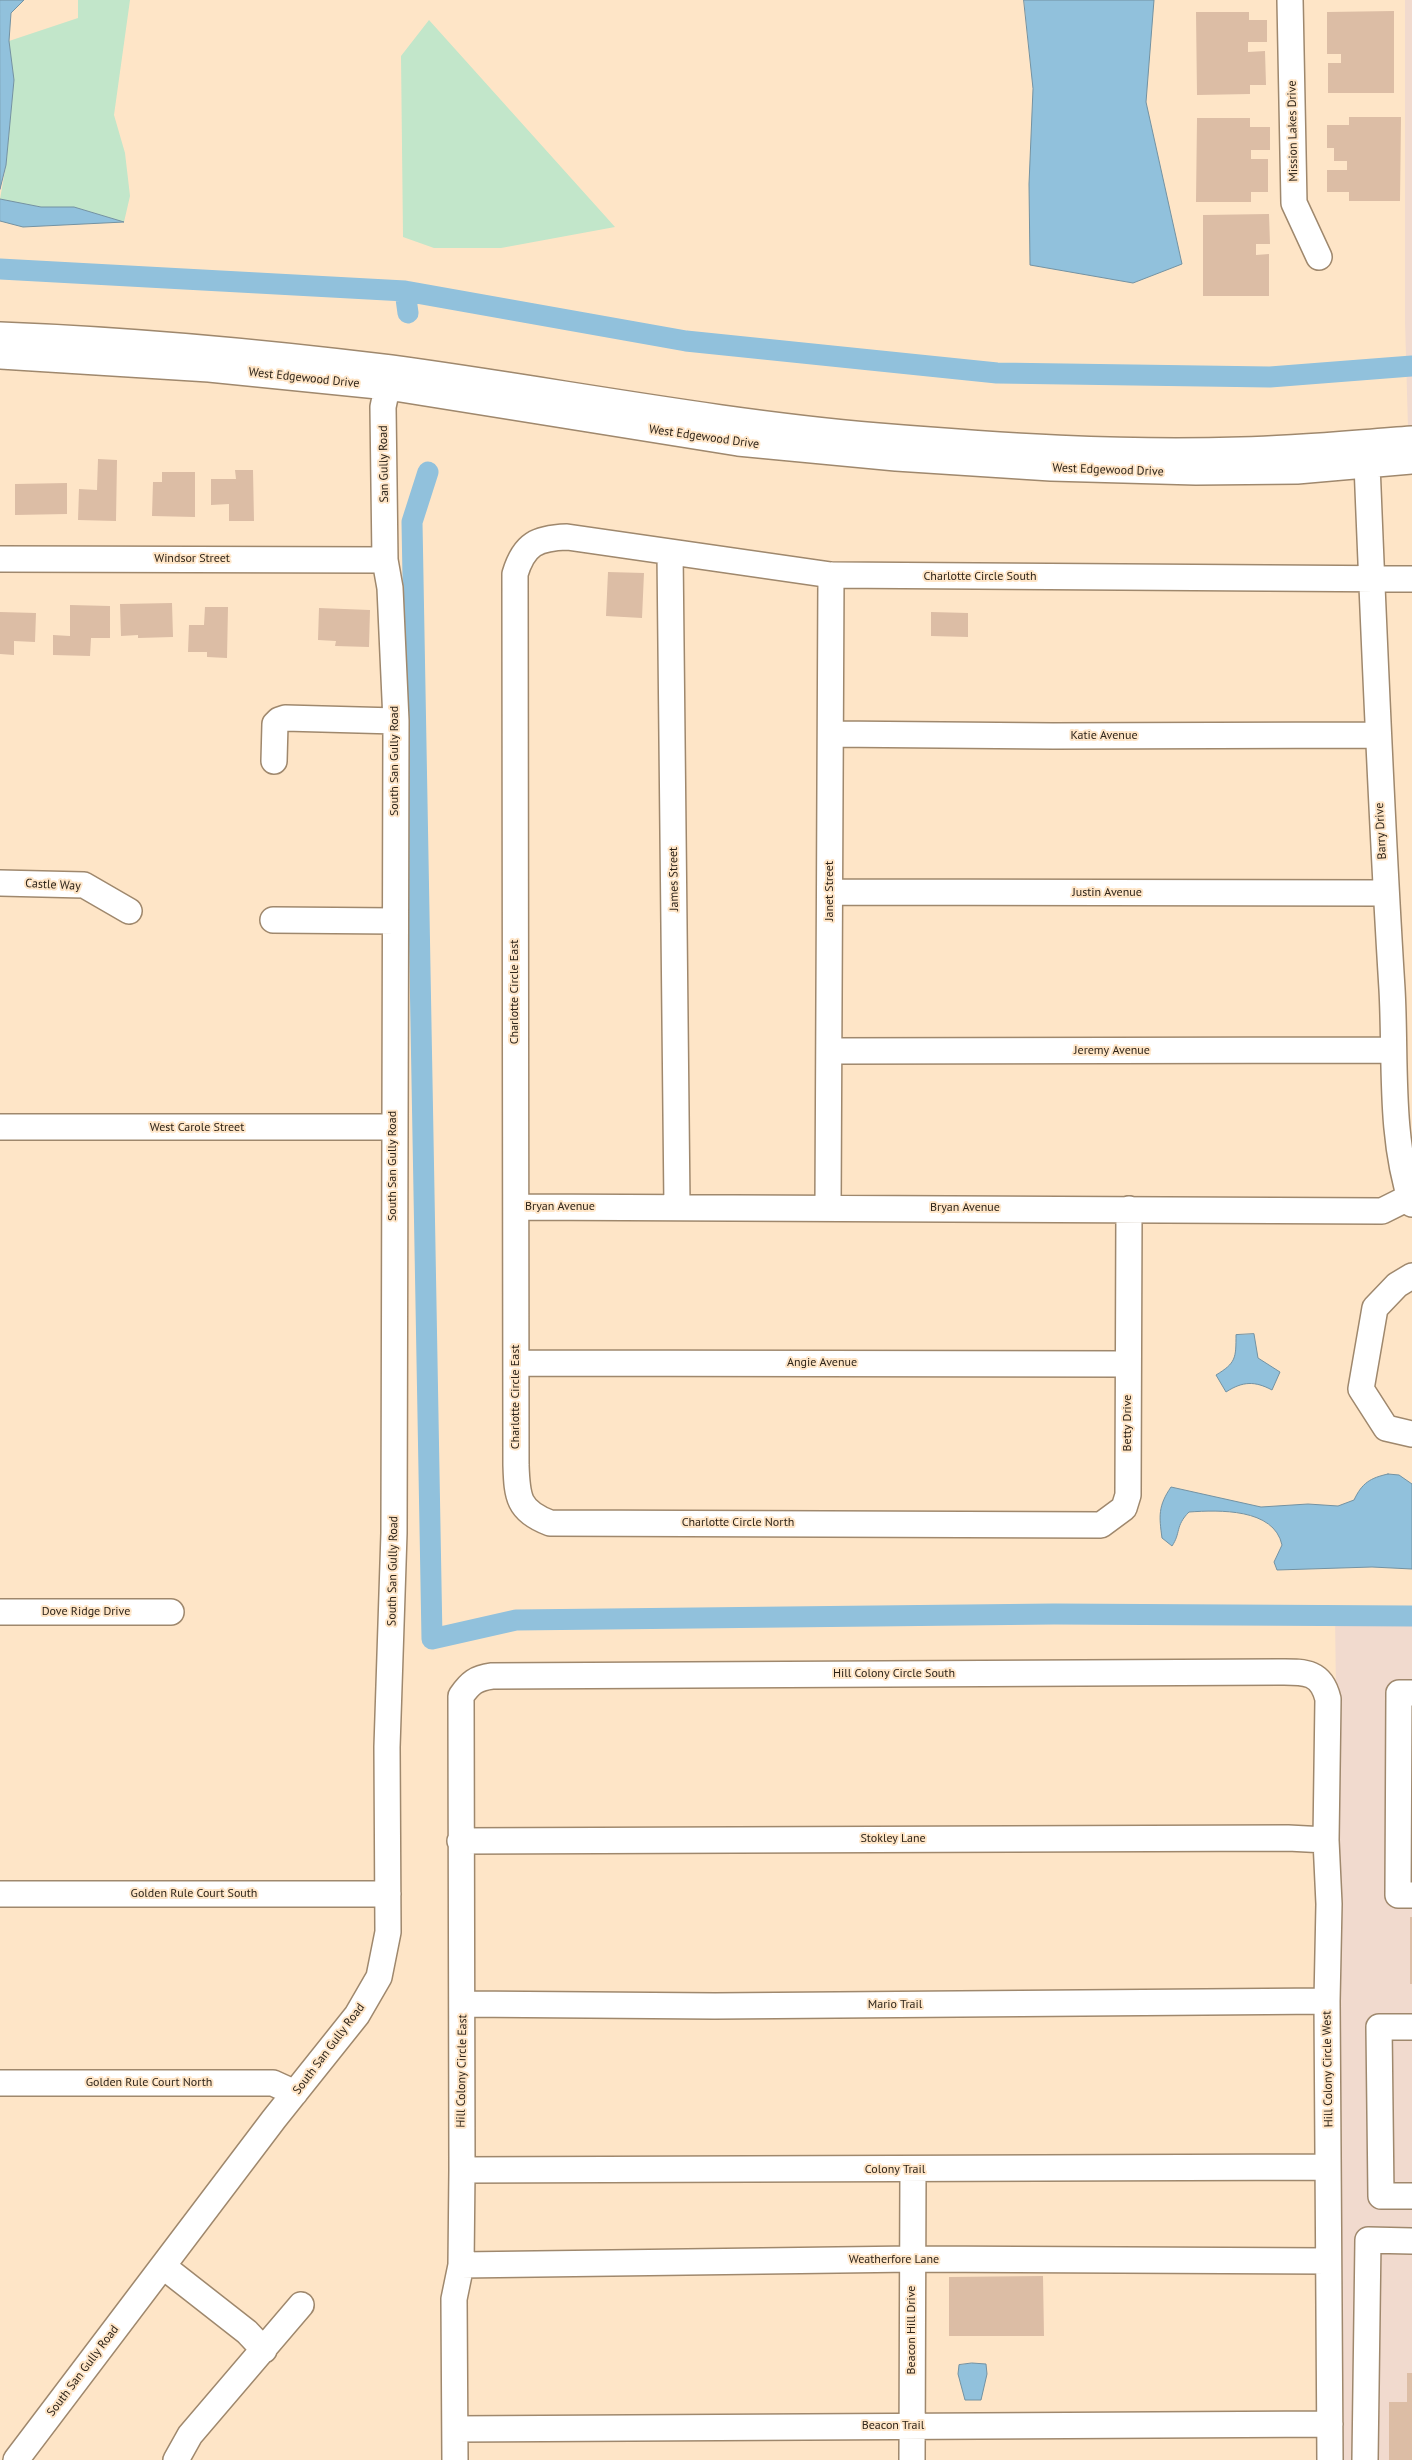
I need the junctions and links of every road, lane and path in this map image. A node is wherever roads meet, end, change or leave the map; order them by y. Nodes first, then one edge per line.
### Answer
1 (1290, 0) edge
2 (1319, 256) dead end
3 (0, 335) edge
4 (0, 356) edge
5 (390, 378) junction
6 (1412, 439) edge
7 (1412, 462) edge
8 (1367, 464) junction
9 (551, 538) joint
10 (670, 552) junction
11 (0, 559) edge
12 (385, 560) junction
13 (831, 575) junction
14 (1371, 579) junction
15 (1412, 579) edge
16 (396, 721) junction
17 (831, 734) junction
18 (1377, 735) junction
19 (274, 761) dead end
20 (0, 883) edge
21 (830, 892) junction
22 (1384, 893) junction
23 (129, 911) dead end
24 (273, 920) dead end
25 (395, 921) junction
26 (1393, 1050) junction
27 (830, 1051) junction
28 (0, 1127) edge
29 (393, 1127) junction
30 (1411, 1200) edge
31 (677, 1206) junction
32 (517, 1207) junction
33 (828, 1208) junction
34 (1129, 1209) junction
35 (1412, 1276) edge
36 (516, 1363) junction
37 (1128, 1364) junction
38 (1412, 1434) edge
39 (516, 1465) joint
40 (1001, 1524) joint
41 (0, 1612) edge
42 (171, 1612) dead end
43 (1319, 1681) joint
44 (469, 1685) joint
45 (1412, 1693) edge
46 (1326, 1840) junction
47 (460, 1841) junction
48 (0, 1894) edge
49 (388, 1894) junction
50 (1412, 1895) edge
51 (1327, 2001) junction
52 (462, 2004) junction
53 (1412, 2027) edge
54 (0, 2084) edge
55 (295, 2093) junction
56 (1328, 2167) junction
57 (462, 2170) junction
58 (913, 2170) junction
59 (1412, 2196) edge
60 (1412, 2241) edge
61 (912, 2259) junction
62 (1328, 2261) junction
63 (461, 2265) junction
64 (164, 2267) junction
65 (301, 2305) dead end
66 (264, 2350) junction
67 (1330, 2424) junction
68 (912, 2426) junction
69 (456, 2429) junction
70 (25, 2457) edge
71 (176, 2460) edge
72 (455, 2460) edge
73 (912, 2460) edge
74 (1330, 2460) edge
75 (1365, 2460) edge

1 - 2 street, Mission Lakes Drive
3 - 5 street, West Edgewood Drive
4 - 5 street, West Edgewood Drive
5 - 6 street, West Edgewood Drive
5 - 8 street, West Edgewood Drive
5 - 12 street, San Gully Road
7 - 8 street, West Edgewood Drive
8 - 14 street, Barry Drive
9 - 10 street, Charlotte Circle South
9 - 32 street, Charlotte Circle East
10 - 13 street, Charlotte Circle South
10 - 31 street, James Street
11 - 12 street, Windsor Street
12 - 16 street, South San Gully Road
13 - 14 street, Charlotte Circle South
13 - 17 street, Janet Street
14 - 15 street, Charlotte Circle South
14 - 18 street, Barry Drive
16 - 19 street
16 - 25 street, South San Gully Road
17 - 18 street, Katie Avenue
17 - 21 street, Janet Street
18 - 22 street, Barry Drive
20 - 23 street, Castle Way
21 - 22 street, Justin Avenue
21 - 27 street, Janet Street
22 - 26 street, Barry Drive
24 - 25 street
25 - 29 street, South San Gully Road
26 - 27 street, Jeremy Avenue
26 - 30 street, Barry Drive
27 - 33 street, Janet Street
28 - 29 street, West Carole Street
29 - 49 street, South San Gully Road
30 - 34 street, Bryan Avenue
31 - 32 street, Bryan Avenue
31 - 33 street, Bryan Avenue
32 - 36 street, Charlotte Circle East
33 - 34 street, Bryan Avenue
34 - 37 street, Betty Drive
35 - 38 street
36 - 37 street, Angie Avenue
36 - 39 street, Charlotte Circle East
37 - 40 street, Betty Drive
39 - 40 street, Charlotte Circle North
41 - 42 street, Dove Ridge Drive
43 - 44 street, Hill Colony Circle South
43 - 46 street, Hill Colony Circle West
44 - 47 street, Hill Colony Circle East
45 - 50 street
46 - 47 street, Stokley Lane
46 - 51 street, Hill Colony Circle West
47 - 52 street, Hill Colony Circle East
48 - 49 street, Golden Rule Court South
49 - 55 street, South San Gully Road
51 - 52 street, Mario Trail
51 - 56 street, Hill Colony Circle West
52 - 57 street, Hill Colony Circle East
53 - 59 street
54 - 55 street, Golden Rule Court North
55 - 64 street, South San Gully Road
56 - 58 street, Colony Trail
56 - 62 street, Hill Colony Circle West
57 - 58 street, Colony Trail
57 - 63 street, Hill Colony Circle East
58 - 61 street, Beacon Hill Drive
60 - 75 street
61 - 62 street, Weatherfore Lane
61 - 63 street, Weatherfore Lane
61 - 68 street, Beacon Hill Drive
62 - 67 street, Hill Colony Circle West
63 - 69 street, Hill Colony Circle East
64 - 66 street
64 - 70 street, South San Gully Road
65 - 66 street
66 - 71 street
67 - 68 street, Beacon Trail
67 - 74 street, Hill Colony Circle West
68 - 69 street, Beacon Trail
68 - 73 street, Beacon Hill Drive
69 - 72 street, Hill Colony Circle East

